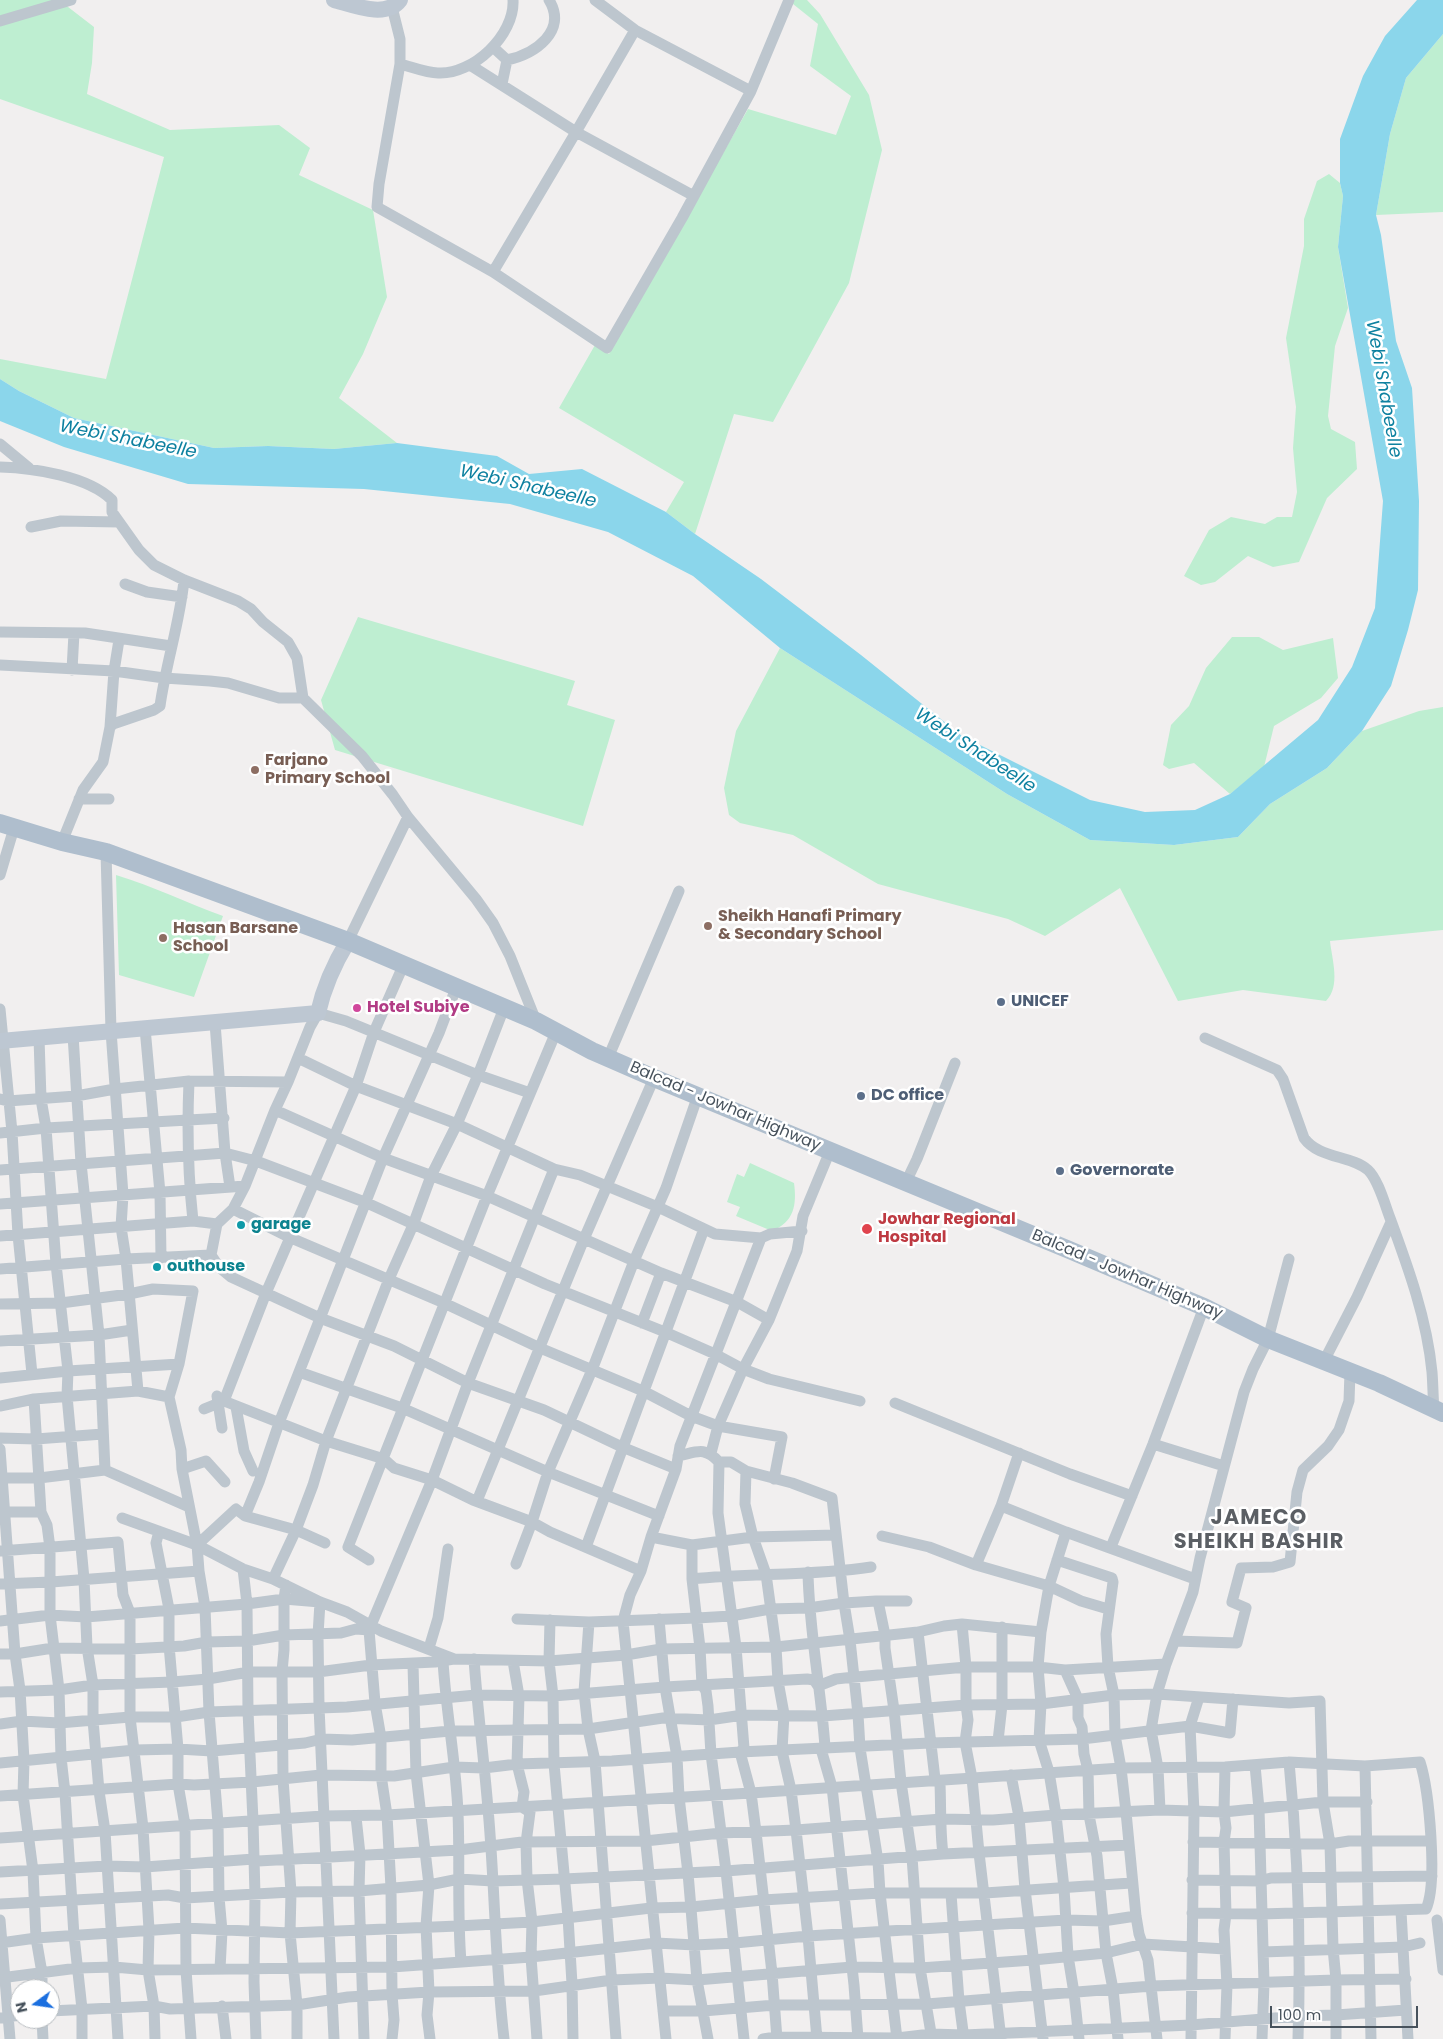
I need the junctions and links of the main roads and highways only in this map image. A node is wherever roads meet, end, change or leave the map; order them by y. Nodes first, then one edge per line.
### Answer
1 (7, 826) edge
2 (1438, 1412) edge

1 - 2 main road, Balcad - Jowhar Highway

